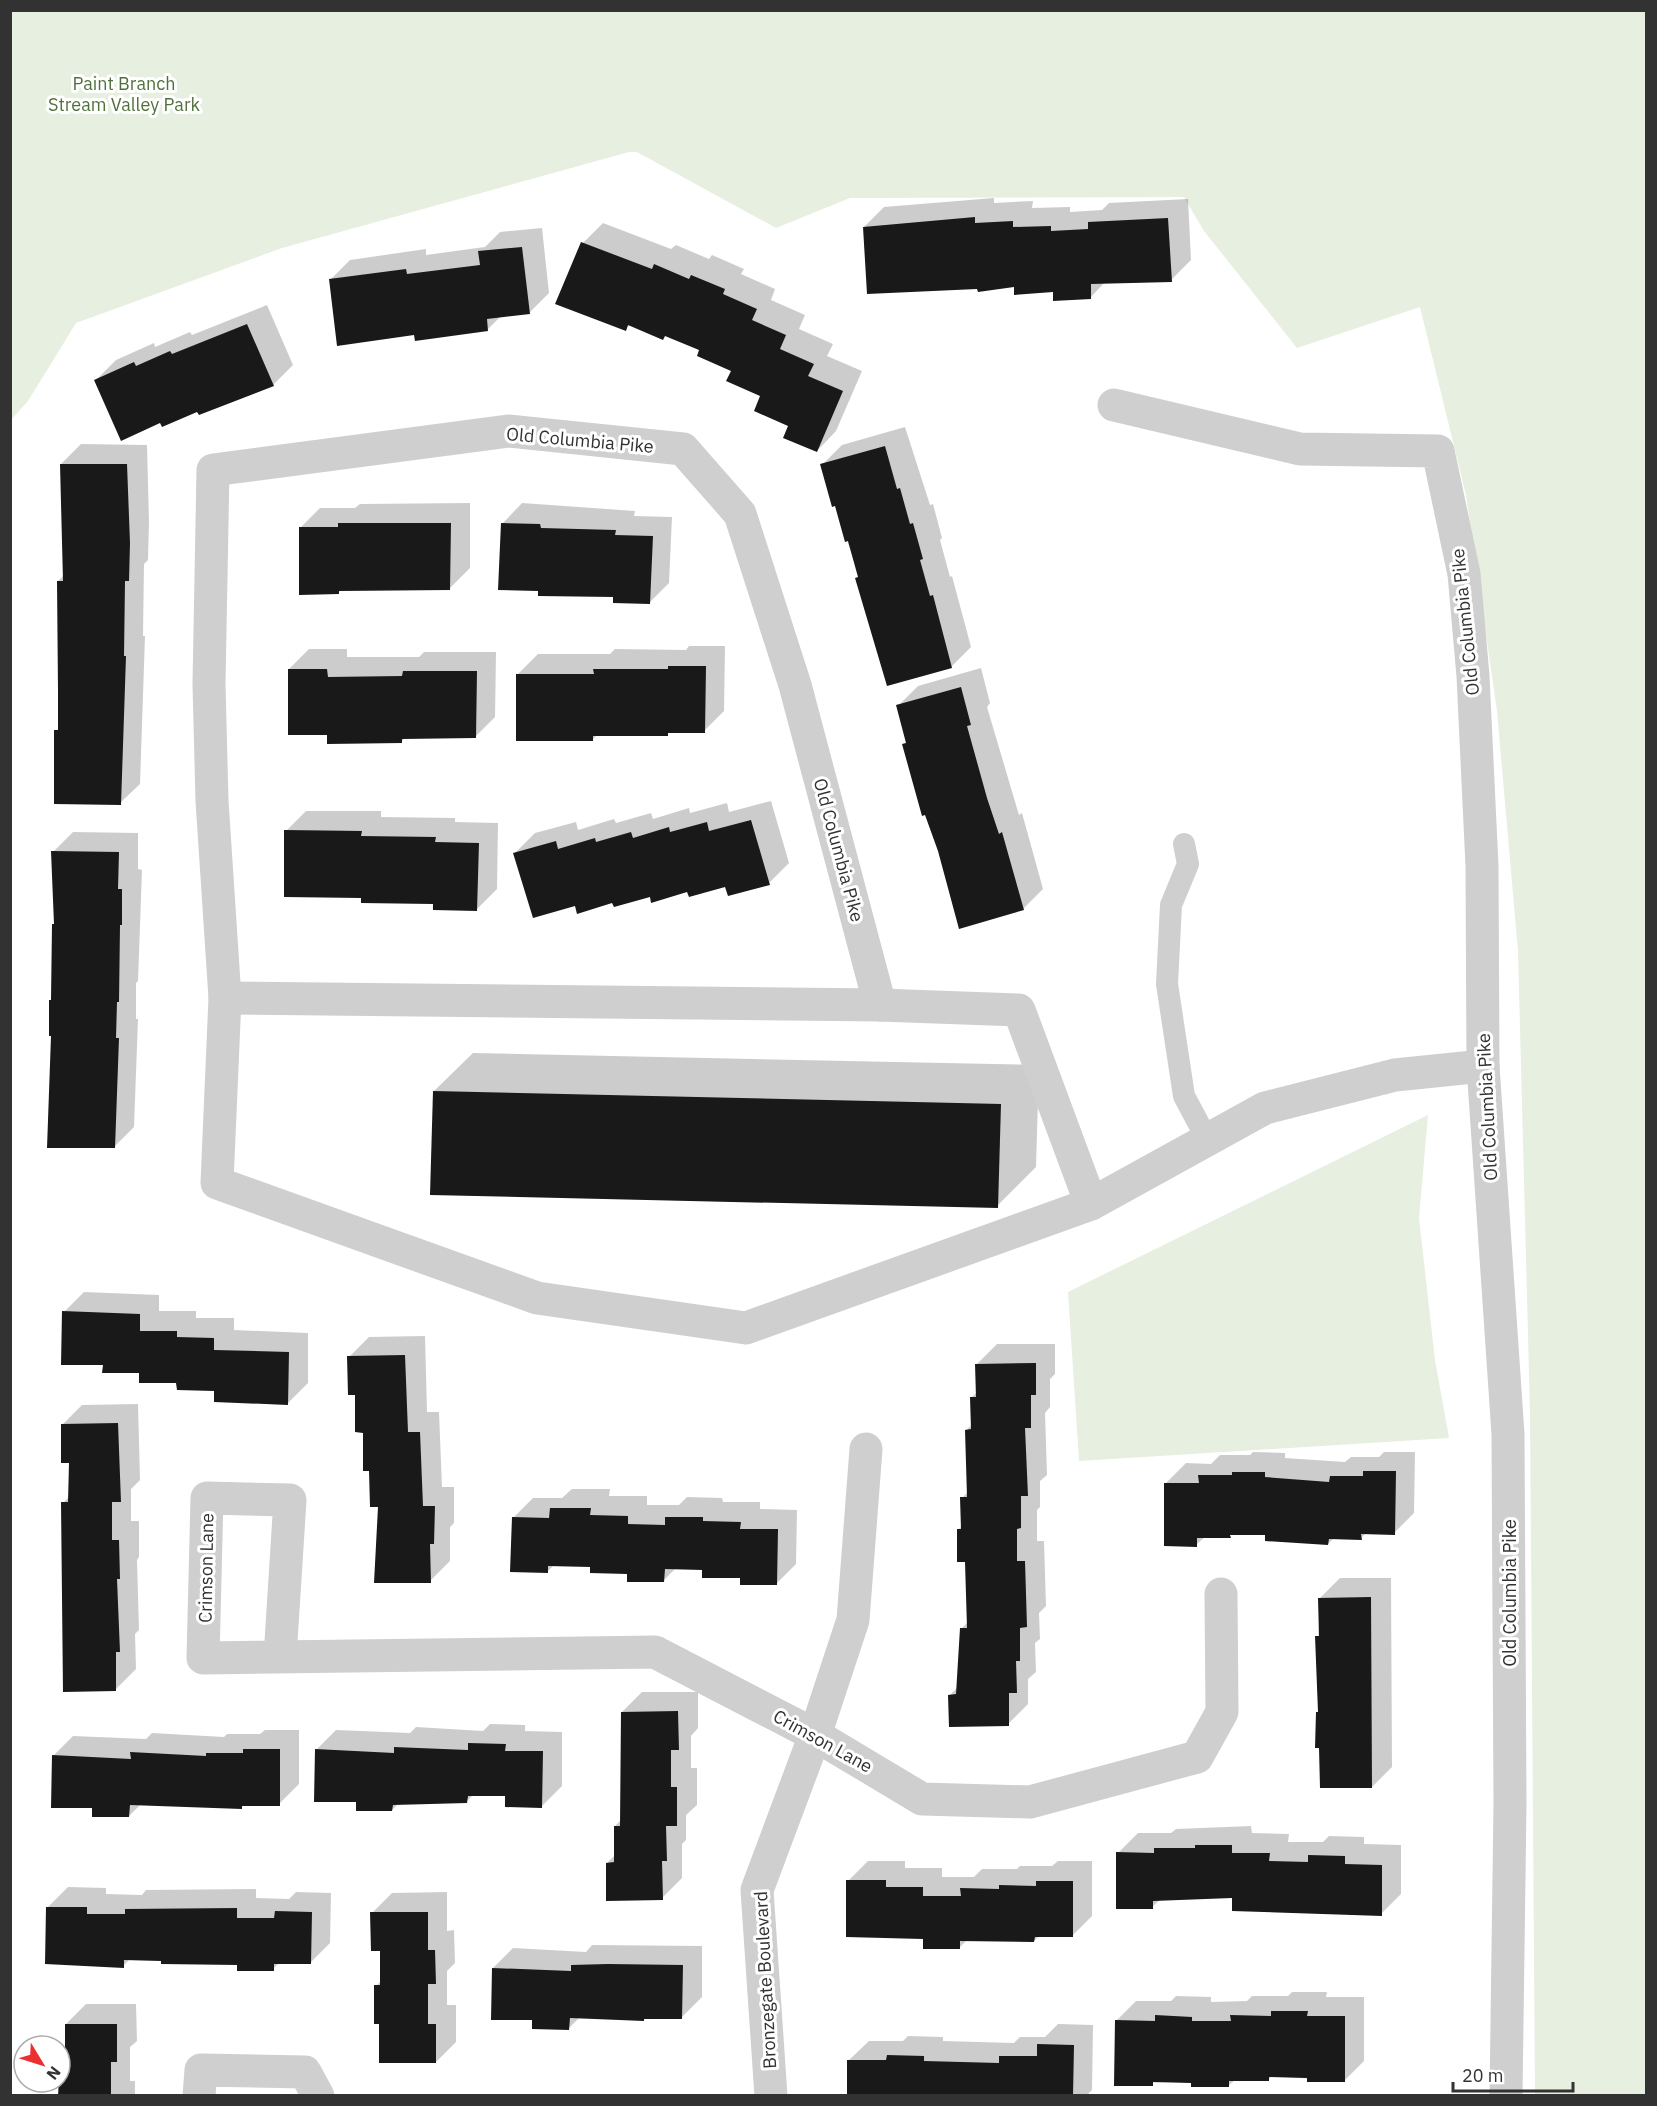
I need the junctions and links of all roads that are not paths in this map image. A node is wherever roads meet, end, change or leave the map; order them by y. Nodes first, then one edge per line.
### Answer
1 (1114, 405) dead end
2 (1184, 844) dead end
3 (225, 998) junction
4 (880, 1005) junction
5 (1483, 1066) junction
6 (1208, 1141) junction
7 (1090, 1204) junction
8 (866, 1449) dead end
9 (1221, 1594) dead end
10 (280, 1657) junction
11 (815, 1735) junction
12 (199, 2096) edge
13 (318, 2096) edge
14 (771, 2096) edge
15 (1506, 2096) edge

1 - 5 street, Old Columbia Pike
2 - 6 lane
3 - 4 street
3 - 4 street, Old Columbia Pike
3 - 7 street
4 - 7 street
5 - 6 street
5 - 15 street, Old Columbia Pike
6 - 7 street
8 - 11 street, Bronzegate Boulevard
9 - 11 street, Crimson Lane
10 - 10 street, Crimson Lane
10 - 11 street, Crimson Lane
11 - 14 street, Bronzegate Boulevard
12 - 13 street

